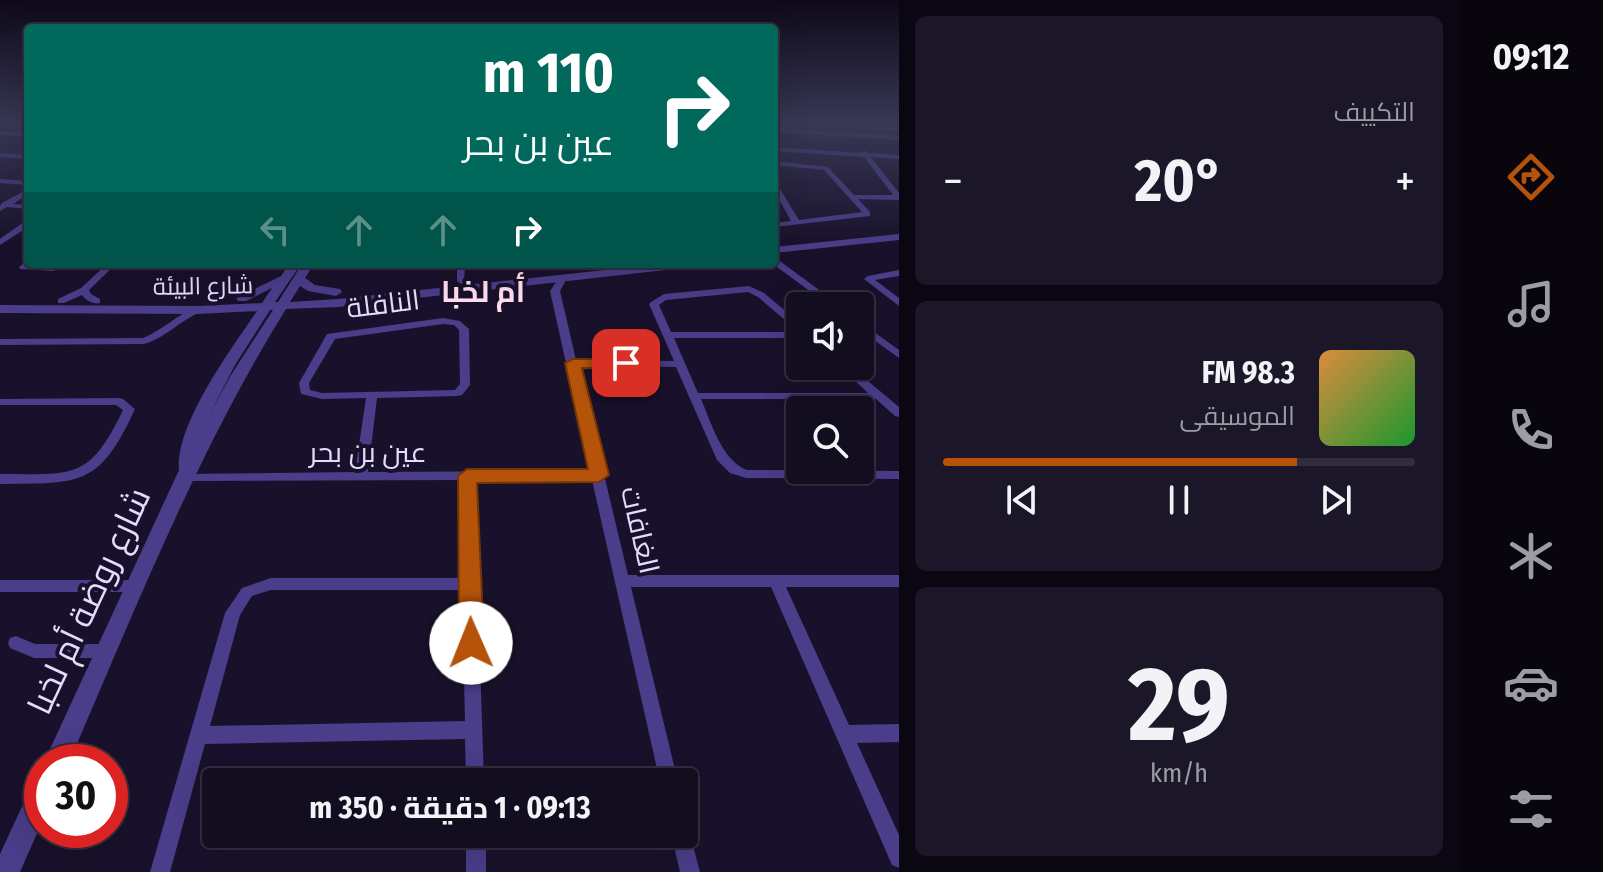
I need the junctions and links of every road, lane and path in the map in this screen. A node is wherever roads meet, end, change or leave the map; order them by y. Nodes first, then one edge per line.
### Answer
1 (781, 164) edge
2 (873, 164) edge
3 (0, 181) edge
4 (24, 183) edge
5 (778, 191) edge
6 (24, 193) edge
7 (850, 197) junction
8 (899, 197) edge
9 (2, 207) edge
10 (24, 207) edge
11 (796, 222) junction
12 (778, 224) edge
13 (24, 226) edge
14 (899, 239) edge
15 (0, 243) edge
16 (778, 253) edge
17 (778, 263) edge
18 (24, 266) edge
19 (785, 266) junction
20 (108, 268) edge
21 (294, 268) edge
22 (304, 268) edge
23 (461, 268) edge
24 (596, 268) edge
25 (665, 268) edge
26 (14, 273) dead end
27 (899, 273) edge
28 (293, 278) junction
29 (461, 281) junction
30 (559, 284) junction
31 (84, 290) junction
32 (818, 292) edge
33 (242, 298) junction
34 (337, 298) junction
35 (61, 301) junction
36 (97, 301) junction
37 (277, 301) junction
38 (0, 302) edge
39 (899, 303) edge
40 (0, 309) edge
41 (78, 309) junction
42 (231, 309) junction
43 (160, 310) junction
44 (198, 310) junction
45 (786, 316) edge
46 (171, 323) junction
47 (259, 328) junction
48 (667, 335) junction
49 (786, 335) edge
50 (874, 336) edge
51 (0, 342) edge
52 (898, 354) edge
53 (573, 363) junction
54 (680, 364) junction
55 (860, 380) edge
56 (372, 396) junction
57 (695, 396) junction
58 (879, 396) junction
59 (0, 402) edge
60 (899, 413) edge
61 (187, 474) junction
62 (599, 475) junction
63 (899, 475) edge
64 (361, 476) junction
65 (467, 476) junction
66 (0, 479) edge
67 (624, 581) junction
68 (776, 581) junction
69 (899, 581) edge
70 (471, 584) junction
71 (0, 586) edge
72 (135, 586) junction
73 (16, 643) dead end
74 (105, 651) junction
75 (473, 730) junction
76 (899, 733) edge
77 (844, 734) junction
78 (199, 735) junction
79 (64, 744) edge
80 (474, 768) edge
81 (666, 768) edge
82 (24, 832) edge
83 (476, 848) edge
84 (684, 848) edge
85 (899, 858) edge
86 (6, 872) edge
87 (160, 872) edge
88 (476, 872) edge
89 (690, 872) edge

1 - 7 street
2 - 8 street
3 - 4 street
5 - 11 street
6 - 9 street
7 - 8 street
7 - 11 street
9 - 10 street
11 - 12 street
13 - 15 street
14 - 16 street
16 - 19 street
17 - 19 street
18 - 26 street
19 - 32 street
20 - 31 street
21 - 28 street, شارع روضة أم لخبا
22 - 28 street, شارع روضة أم لخبا
23 - 29 street
24 - 29 street, شارع البيئة
25 - 30 street, شارع البيئة
27 - 39 street
28 - 33 street
28 - 34 street
28 - 37 street, شارع روضة أم لخبا
29 - 34 street, شارع البيئة
29 - 37 street
30 - 34 street, شارع البيئة
30 - 53 street, الغافات
31 - 35 street
31 - 36 street
33 - 36 street, شارع البيئة
33 - 37 street, شارع البيئة
34 - 37 street, شارع البيئة
34 - 47 street
35 - 36 street, شارع البيئة
35 - 38 street, شارع البيئة
37 - 41 street
37 - 42 street, شارع البيئة
37 - 47 street, شارع روضة أم لخبا
40 - 41 street, شارع البيئة
41 - 43 street, شارع البيئة
42 - 44 street, شارع البيئة
42 - 47 street
43 - 44 street, شارع البيئة
43 - 46 street
44 - 46 street
45 - 48 street
46 - 51 street
47 - 61 street, شارع روضة أم لخبا
48 - 49 street
48 - 54 street
50 - 52 street
53 - 54 street
53 - 62 street, الغافات
54 - 57 street
55 - 58 street
56 - 56 street, النافلة
56 - 64 street
57 - 58 street
57 - 63 street
58 - 60 street
59 - 66 street
61 - 64 street, عين بن بحر
61 - 72 street, شارع روضة أم لخبا
62 - 65 street, عين بن بحر
62 - 67 street, الغافات
64 - 65 street, عين بن بحر
65 - 70 street
67 - 68 street
67 - 81 street, الغافات
68 - 69 street
68 - 77 street
70 - 75 street
70 - 78 street
71 - 72 street
72 - 74 street, شارع روضة أم لخبا
73 - 74 street
74 - 79 street, شارع روضة أم لخبا
75 - 78 street
75 - 80 street
76 - 77 street
77 - 85 street
78 - 87 street
82 - 86 street
83 - 88 street
84 - 89 street

